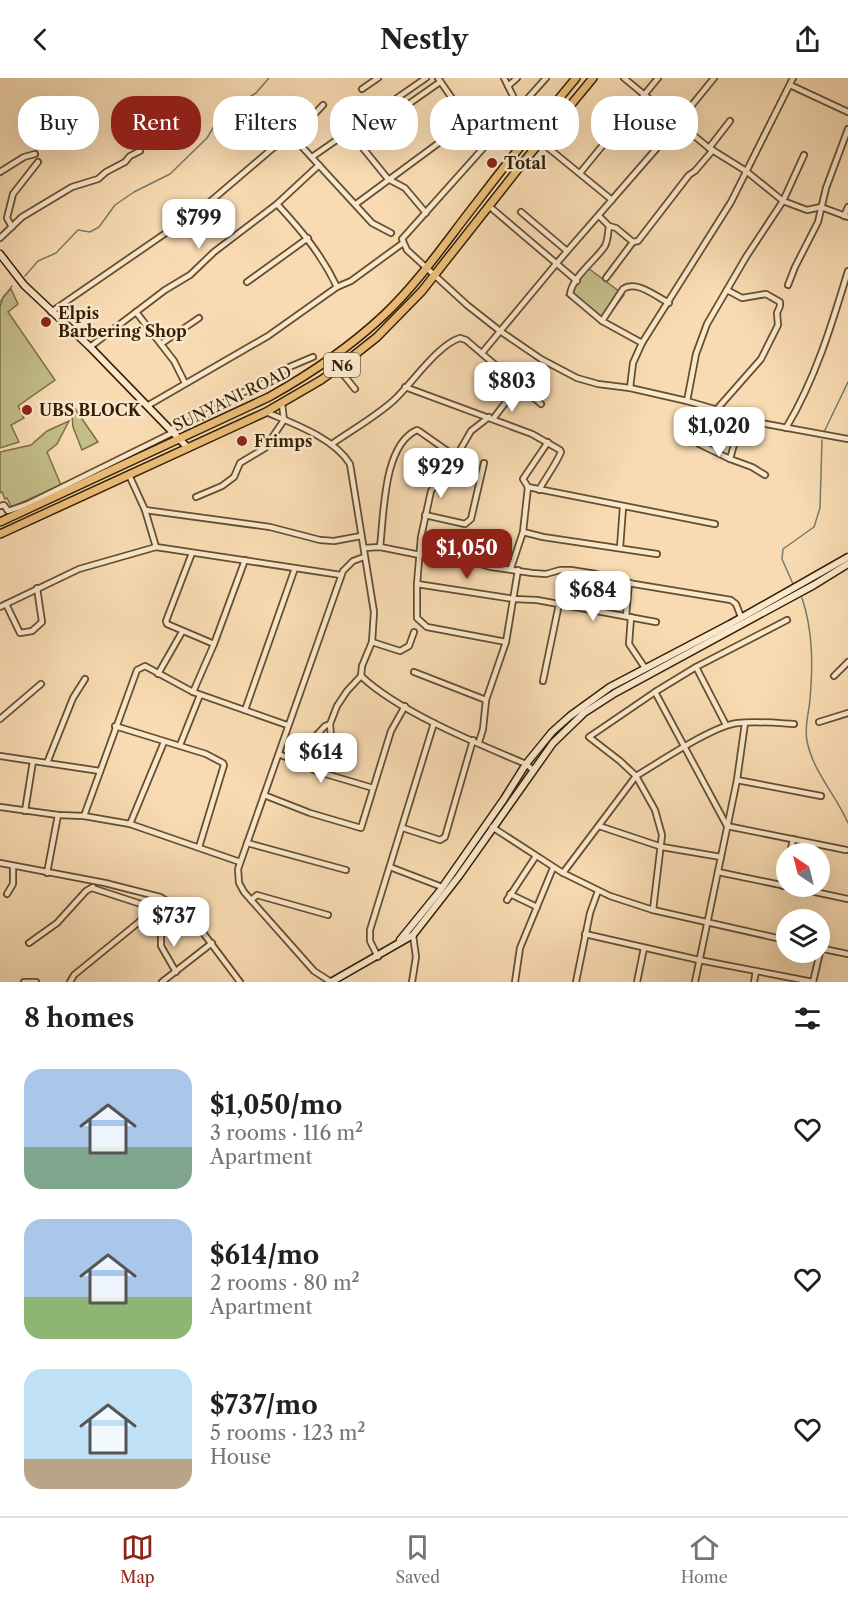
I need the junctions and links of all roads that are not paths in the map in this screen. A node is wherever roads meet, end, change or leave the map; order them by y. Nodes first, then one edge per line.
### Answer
1 (378, 78) edge
2 (426, 78) edge
3 (504, 78) edge
4 (518, 78) edge
5 (546, 78) edge
6 (576, 78) edge
7 (593, 78) edge
8 (624, 78) edge
9 (658, 78) edge
10 (714, 78) edge
11 (793, 78) edge
12 (439, 80) edge
13 (790, 85) junction
14 (508, 86) junction
15 (363, 89) dead end
16 (644, 94) junction
17 (399, 96) edge
18 (417, 96) edge
19 (450, 96) edge
20 (513, 96) edge
21 (530, 96) edge
22 (578, 96) edge
23 (646, 96) edge
24 (698, 98) edge
25 (323, 105) dead end
26 (318, 110) edge
27 (848, 112) edge
28 (730, 121) dead end
29 (848, 129) edge
30 (698, 138) edge
31 (330, 144) edge
32 (430, 149) edge
33 (711, 149) junction
34 (271, 150) edge
35 (305, 150) edge
36 (364, 150) edge
37 (481, 150) edge
38 (534, 150) edge
39 (551, 150) edge
40 (654, 150) edge
41 (140, 151) dead end
42 (36, 154) dead end
43 (804, 155) dead end
44 (312, 157) junction
45 (38, 162) dead end
46 (319, 165) junction
47 (746, 171) junction
48 (0, 172) edge
49 (580, 173) junction
50 (388, 179) junction
51 (612, 200) junction
52 (783, 201) junction
53 (277, 204) junction
54 (356, 204) junction
55 (489, 206) junction
56 (821, 207) junction
57 (848, 207) edge
58 (521, 212) dead end
59 (426, 213) junction
60 (598, 216) junction
61 (846, 217) edge
62 (609, 226) junction
63 (12, 227) junction
64 (391, 233) dead end
65 (0, 238) edge
66 (308, 238) junction
67 (633, 242) junction
68 (403, 243) junction
69 (567, 251) junction
70 (0, 254) edge
71 (555, 264) junction
72 (427, 267) junction
73 (848, 270) edge
74 (435, 276) junction
75 (606, 278) dead end
76 (577, 281) junction
77 (247, 282) dead end
78 (788, 285) dead end
79 (337, 287) junction
80 (727, 290) junction
81 (669, 303) junction
82 (51, 312) junction
83 (136, 312) junction
84 (199, 318) dead end
85 (602, 321) junction
86 (500, 331) junction
87 (642, 343) junction
88 (160, 344) junction
89 (90, 347) junction
90 (482, 353) junction
91 (313, 357) dead end
92 (338, 368) junction
93 (185, 383) junction
94 (405, 387) junction
95 (630, 388) junction
96 (355, 389) dead end
97 (512, 393) dead end
98 (687, 401) junction
99 (282, 404) junction
100 (541, 404) dead end
101 (147, 406) junction
102 (717, 409) junction
103 (266, 412) junction
104 (491, 418) junction
105 (746, 418) junction
106 (284, 420) junction
107 (786, 428) junction
108 (172, 431) junction
109 (180, 439) junction
110 (848, 439) edge
111 (548, 442) junction
112 (332, 444) junction
113 (699, 444) dead end
114 (188, 448) junction
115 (456, 457) junction
116 (730, 459) junction
117 (484, 463) dead end
118 (129, 475) junction
119 (765, 475) dead end
120 (528, 488) junction
121 (539, 490) junction
122 (196, 497) dead end
123 (0, 506) edge
124 (623, 507) junction
125 (145, 510) junction
126 (425, 515) junction
127 (0, 522) edge
128 (715, 524) dead end
129 (523, 532) junction
130 (0, 534) edge
131 (361, 536) junction
132 (156, 547) junction
133 (380, 547) junction
134 (364, 548) junction
135 (620, 548) junction
136 (192, 553) junction
137 (657, 554) dead end
138 (420, 555) junction
139 (364, 557) junction
140 (848, 557) edge
141 (245, 560) junction
142 (848, 564) edge
143 (295, 568) junction
144 (511, 568) junction
145 (518, 570) junction
146 (341, 575) junction
147 (629, 583) junction
148 (417, 584) junction
149 (37, 588) junction
150 (514, 599) junction
151 (6, 604) junction
152 (559, 604) junction
153 (0, 607) edge
154 (629, 617) junction
155 (741, 617) junction
156 (788, 620) dead end
157 (656, 622) dead end
158 (182, 632) junction
159 (414, 632) dead end
160 (372, 642) junction
161 (506, 642) junction
162 (214, 644) junction
163 (848, 662) edge
164 (696, 667) junction
165 (645, 668) junction
166 (414, 672) dead end
167 (158, 674) junction
168 (361, 676) junction
169 (834, 676) dead end
170 (85, 679) dead end
171 (543, 681) dead end
172 (41, 684) dead end
173 (193, 692) junction
174 (655, 692) junction
175 (200, 695) junction
176 (486, 700) junction
177 (405, 706) junction
178 (245, 710) junction
179 (848, 713) edge
180 (0, 719) edge
181 (819, 722) dead end
182 (434, 723) junction
183 (745, 723) junction
184 (330, 724) junction
185 (794, 724) dead end
186 (287, 725) junction
187 (726, 725) junction
188 (115, 726) junction
189 (348, 740) dead end
190 (472, 740) junction
191 (310, 741) dead end
192 (164, 742) junction
193 (478, 742) junction
194 (180, 745) junction
195 (685, 746) junction
196 (279, 754) junction
197 (0, 756) edge
198 (33, 761) junction
199 (47, 763) junction
200 (526, 764) junction
201 (533, 770) junction
202 (100, 771) junction
203 (636, 777) junction
204 (737, 780) junction
205 (374, 788) junction
206 (264, 795) junction
207 (821, 796) dead end
208 (0, 807) edge
209 (25, 811) junction
210 (58, 815) junction
211 (84, 816) junction
212 (130, 824) junction
213 (599, 826) junction
214 (727, 826) junction
215 (492, 827) junction
216 (403, 828) junction
217 (793, 839) junction
218 (247, 843) junction
219 (792, 843) edge
220 (199, 847) junction
221 (662, 847) junction
222 (846, 850) dead end
223 (536, 856) junction
224 (721, 857) junction
225 (240, 862) junction
226 (0, 863) edge
227 (13, 866) junction
228 (390, 867) junction
229 (553, 868) junction
230 (346, 870) dead end
231 (718, 872) junction
232 (47, 873) junction
233 (563, 873) junction
234 (95, 882) junction
235 (776, 884) edge
236 (442, 887) junction
237 (92, 888) junction
238 (128, 888) junction
239 (598, 891) junction
240 (7, 894) dead end
241 (510, 894) junction
242 (830, 895) edge
243 (124, 897) junction
244 (160, 897) junction
245 (848, 899) edge
246 (251, 900) junction
247 (507, 900) dead end
248 (537, 907) junction
249 (148, 910) junction
250 (652, 910) junction
251 (328, 915) dead end
252 (708, 922) junction
253 (585, 934) junction
254 (413, 935) junction
255 (776, 938) edge
256 (29, 943) dead end
257 (212, 943) junction
258 (398, 943) junction
259 (644, 948) junction
260 (830, 950) edge
261 (848, 954) edge
262 (378, 957) junction
263 (699, 960) junction
264 (817, 963) edge
265 (756, 971) junction
266 (176, 972) junction
267 (24, 982) edge
268 (36, 982) edge
269 (70, 982) edge
270 (162, 982) edge
271 (240, 982) edge
272 (331, 982) edge
273 (412, 982) edge
274 (515, 982) edge
275 (576, 982) edge
276 (637, 982) edge
277 (695, 982) edge
278 (754, 982) edge
279 (813, 982) edge

1 - 15 street
2 - 17 street
3 - 14 street
4 - 14 street
5 - 21 street
6 - 72 main road, SUNYANI ROAD / N6
7 - 22 main road, N6
8 - 16 street
9 - 16 street
10 - 24 street
11 - 13 street
12 - 18 street
12 - 19 street
13 - 27 street
13 - 47 street
14 - 20 street
16 - 23 street
16 - 49 street
25 - 26 street
28 - 33 street
29 - 56 street
30 - 33 street
31 - 44 street
32 - 50 street
33 - 47 street
33 - 67 street
34 - 82 street
35 - 44 street
36 - 50 street
37 - 59 street
38 - 55 main road, N6
39 - 49 street
40 - 51 street
41 - 63 street
42 - 48 street
43 - 52 street
44 - 46 street
45 - 63 street
46 - 53 street
46 - 54 street
47 - 52 street
47 - 81 street
49 - 51 street
50 - 54 street
50 - 59 street
51 - 60 street
52 - 56 street
52 - 80 street
53 - 66 street
53 - 83 street
54 - 64 street
55 - 71 street
55 - 74 main road, N6
56 - 61 street
56 - 78 street
57 - 61 street
58 - 69 street
59 - 68 street
60 - 62 street
60 - 69 street
62 - 67 street
62 - 76 street
63 - 65 street
66 - 77 street
66 - 79 street
67 - 75 street
68 - 72 street
68 - 79 street
69 - 71 street
70 - 82 street
71 - 76 street
71 - 86 street
72 - 74 street
72 - 109 main road, SUNYANI ROAD / N6
73 - 107 street
74 - 86 street
74 - 92 main road, N6
76 - 85 street
79 - 93 street
80 - 98 street
80 - 102 street
81 - 85 street
81 - 87 street
82 - 89 street
83 - 88 street
83 - 89 street
84 - 88 street
85 - 87 street
86 - 90 street
86 - 95 street
87 - 95 street
88 - 93 street
89 - 101 street
90 - 94 street
90 - 100 street
91 - 108 street
92 - 96 street
92 - 99 main road, N6
93 - 101 street
94 - 104 street
94 - 112 street
95 - 98 street
97 - 104 street
98 - 102 street
99 - 103 main road, N6
99 - 106 street
101 - 108 street
102 - 105 street
103 - 106 street
103 - 114 main road, N6
104 - 111 street
104 - 115 street
105 - 107 street
105 - 116 street
106 - 112 street
106 - 122 street
107 - 110 street
108 - 109 street
108 - 123 street
109 - 114 street
109 - 127 main road, SUNYANI ROAD / N6
111 - 120 street
111 - 121 street
112 - 131 street
113 - 116 street
114 - 118 main road, N6
115 - 126 street
115 - 133 street
116 - 119 street
117 - 126 street
118 - 125 street
118 - 130 main road, N6
120 - 121 street
120 - 129 street
121 - 124 street
124 - 128 street
124 - 135 street
125 - 131 street
125 - 132 street
126 - 138 street
129 - 135 street
129 - 144 street
131 - 134 street
132 - 136 street
132 - 149 street
133 - 134 street
133 - 138 street
134 - 139 street
135 - 137 street
136 - 141 street
136 - 158 street
138 - 144 street
138 - 148 street
139 - 146 street
139 - 160 street
140 - 155 street
141 - 143 street
141 - 162 street
142 - 201 street
143 - 146 street
143 - 178 street
144 - 145 street
145 - 147 street
145 - 150 street
146 - 186 street
147 - 154 street
147 - 155 street
148 - 150 street
148 - 161 street
149 - 151 street
149 - 151 street
150 - 152 street
150 - 161 street
151 - 153 street
152 - 154 street
152 - 171 street
154 - 157 street
154 - 165 street
155 - 165 street
156 - 164 street
158 - 162 street
158 - 167 street
159 - 160 street
160 - 168 street
161 - 176 street
162 - 173 street
163 - 169 street
164 - 174 street
164 - 187 street
165 - 200 street
166 - 176 street
167 - 173 street
167 - 188 street
168 - 177 street
168 - 184 street
170 - 199 street
172 - 180 street
173 - 175 street
174 - 195 street
174 - 203 street
175 - 178 street
175 - 194 street
176 - 193 street
177 - 182 street
177 - 205 street
178 - 186 street
179 - 181 street
182 - 190 street
182 - 216 street
183 - 185 street
183 - 187 street
183 - 204 street
184 - 189 street
184 - 191 street
186 - 196 street
187 - 195 street
188 - 192 street
188 - 202 street
190 - 193 street
190 - 216 street
192 - 194 street
192 - 212 street
193 - 200 street
194 - 220 street
195 - 203 street
195 - 214 street
196 - 205 street
196 - 206 street
197 - 198 street
198 - 199 street
198 - 209 street
199 - 202 street
200 - 201 street
200 - 236 street
201 - 215 street
202 - 211 street
203 - 213 street
203 - 221 street
204 - 207 street
204 - 214 street
205 - 206 street
206 - 218 street
208 - 209 street
209 - 210 street
210 - 211 street
210 - 232 street
211 - 212 street
212 - 220 street
213 - 221 street
213 - 233 street
214 - 217 street
214 - 224 street
215 - 223 street
215 - 254 street
216 - 228 street
217 - 219 street
217 - 222 street
218 - 225 street
218 - 230 street
220 - 225 street
221 - 224 street
221 - 250 street
223 - 229 street
223 - 241 street
224 - 231 street
225 - 246 street
226 - 227 street
227 - 232 street
227 - 240 street
228 - 236 street
228 - 262 street
229 - 233 street
229 - 248 street
231 - 235 street
231 - 252 street
232 - 234 street
233 - 239 street
234 - 237 street
234 - 238 street
236 - 258 street
237 - 243 street
237 - 256 street
238 - 243 street
238 - 244 street
239 - 250 street
239 - 253 street
241 - 247 street
241 - 248 street
242 - 245 street
243 - 249 street
244 - 249 street
244 - 257 street
246 - 251 street
246 - 272 street
248 - 274 street
249 - 266 street
249 - 269 street
250 - 252 street
252 - 255 street
252 - 263 street
253 - 259 street
253 - 275 street
254 - 258 street
254 - 273 street
257 - 266 street
257 - 271 street
258 - 262 street
259 - 263 street
259 - 276 street
260 - 261 street
262 - 272 street
263 - 265 street
263 - 277 street
264 - 279 street
265 - 278 street
265 - 279 street
266 - 270 street
267 - 268 street

